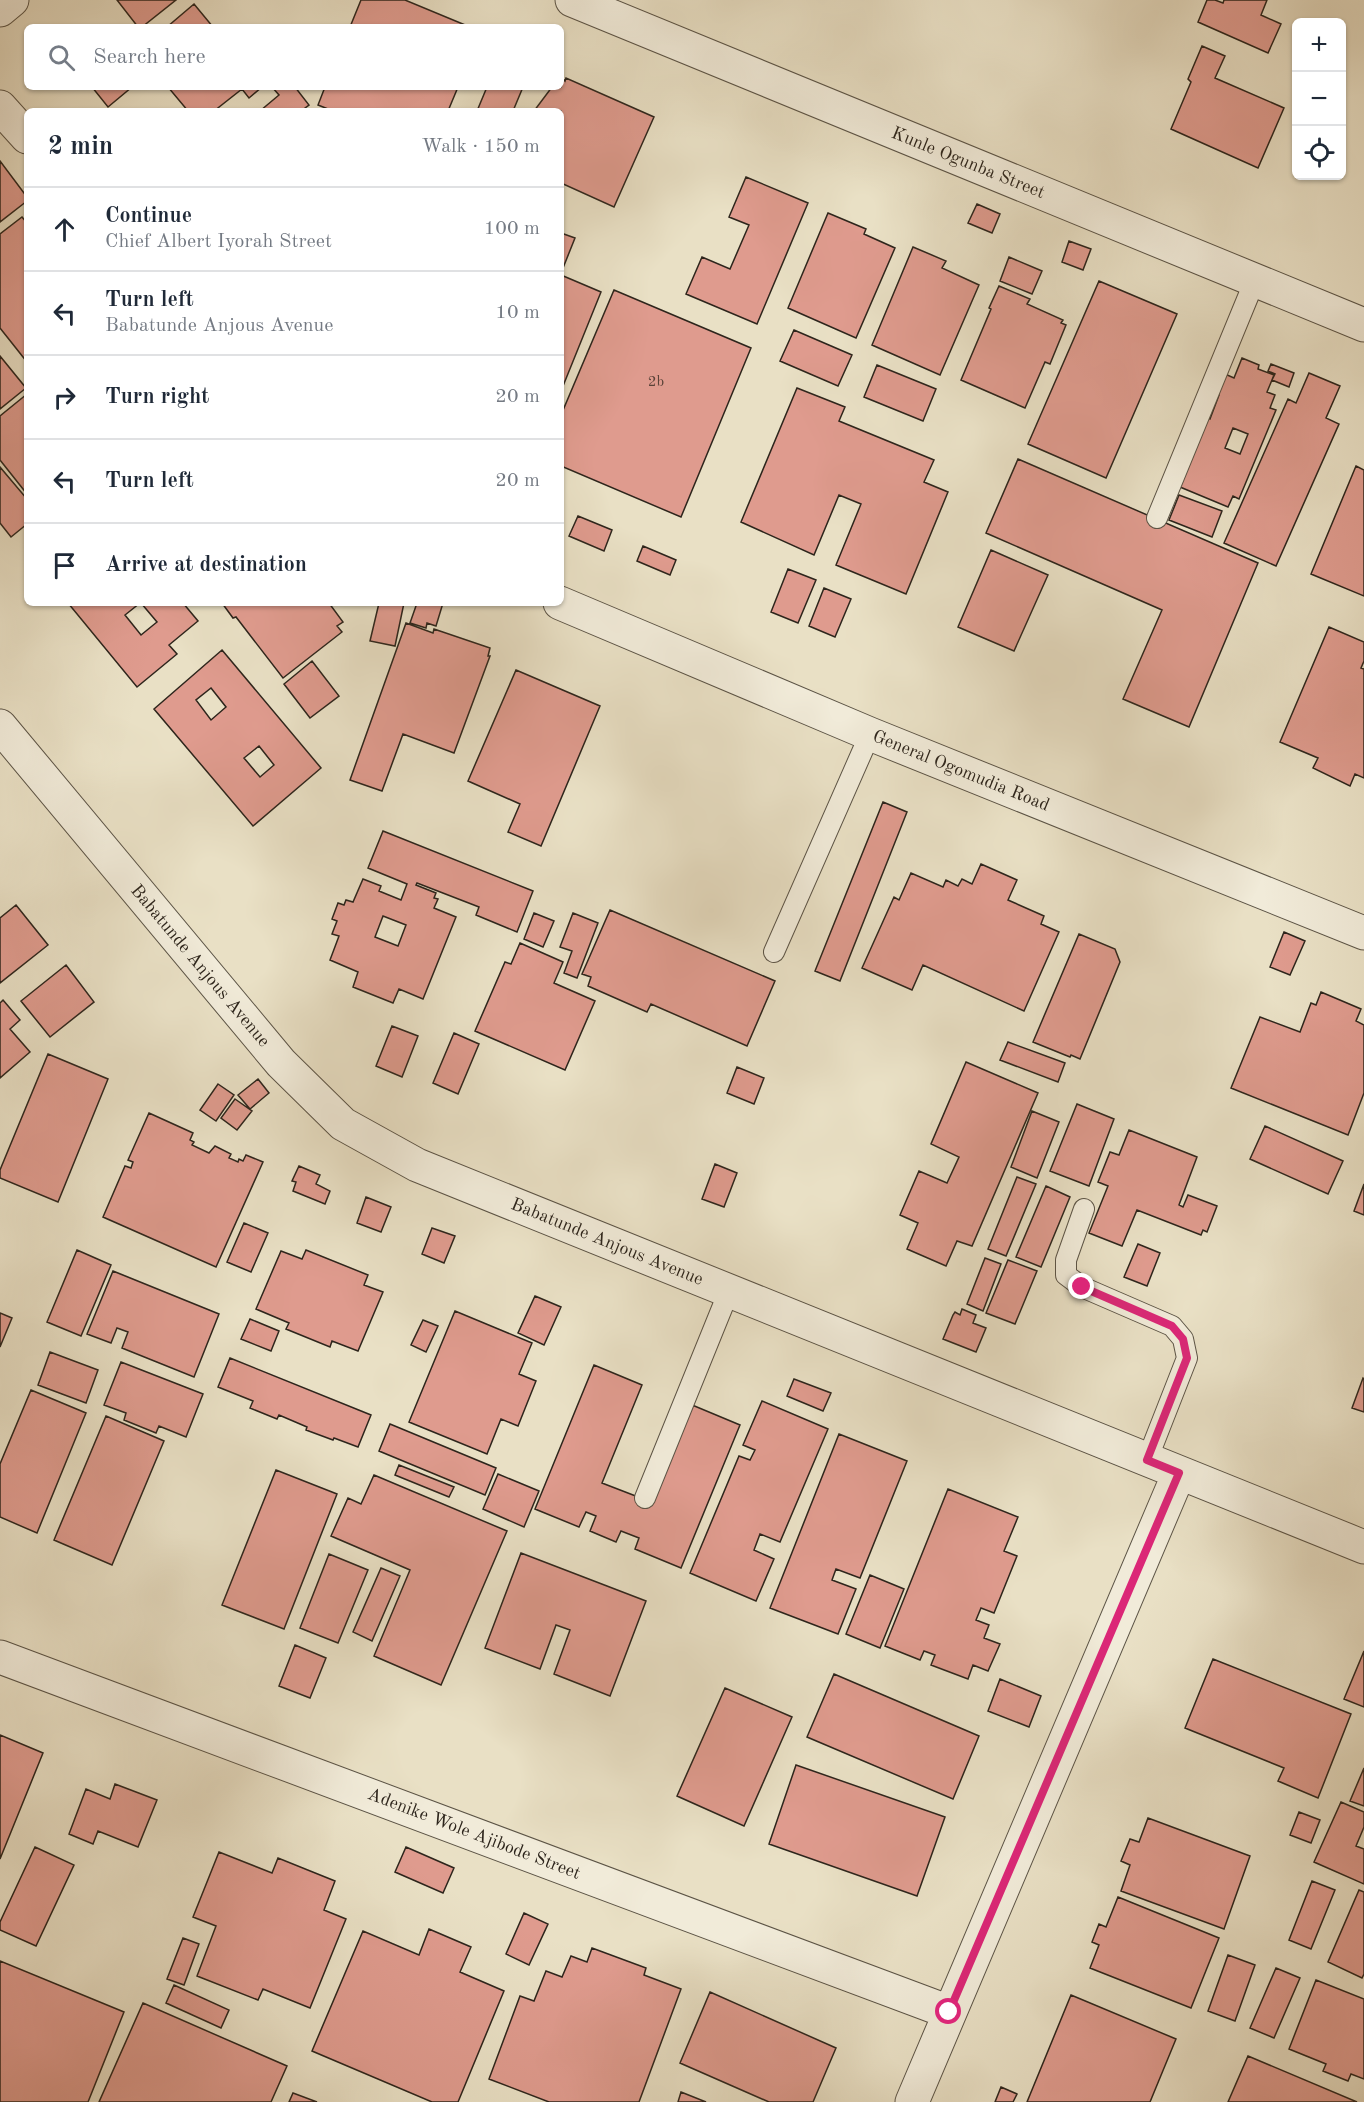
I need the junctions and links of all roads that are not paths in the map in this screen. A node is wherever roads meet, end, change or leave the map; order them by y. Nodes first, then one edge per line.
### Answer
1 (12, 0) edge
2 (572, 0) edge
3 (0, 10) edge
4 (0, 106) edge
5 (24, 134) edge
6 (1255, 280) junction
7 (1364, 325) edge
8 (1157, 518) dead end
9 (564, 605) edge
10 (0, 726) edge
11 (870, 734) junction
12 (1364, 933) edge
13 (774, 952) dead end
14 (1084, 1209) dead end
15 (729, 1291) junction
16 (1147, 1460) junction
17 (1179, 1473) junction
18 (645, 1498) dead end
19 (1364, 1547) edge
20 (0, 1657) edge
21 (949, 2012) junction
22 (912, 2102) edge

1 - 3 street
2 - 6 street, Kunle Ogunba Street
4 - 5 street
6 - 7 street, Kunle Ogunba Street
6 - 8 lane
9 - 11 street, General Ogomudia Road
10 - 15 street, Babatunde Anjous Avenue
11 - 12 street, General Ogomudia Road
11 - 13 lane
14 - 16 lane
15 - 16 street, Babatunde Anjous Avenue
15 - 18 lane
16 - 17 street, Babatunde Anjous Avenue
17 - 19 street, Babatunde Anjous Avenue
17 - 21 street
20 - 21 street, Adenike Wole Ajibode Street
21 - 22 street

